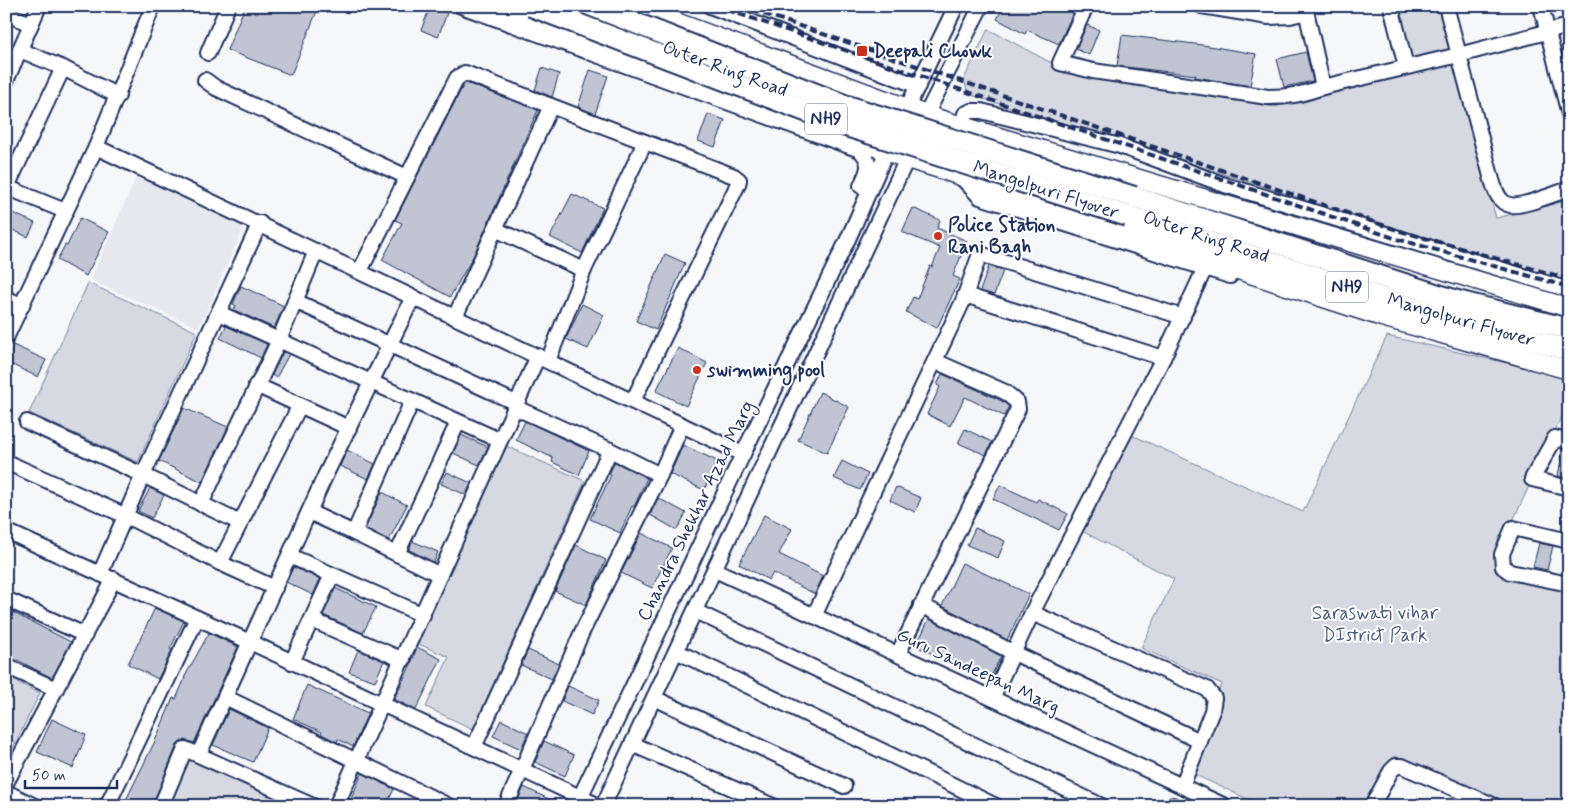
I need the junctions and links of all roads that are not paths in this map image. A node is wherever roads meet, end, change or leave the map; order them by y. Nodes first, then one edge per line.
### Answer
1 (39, 6) edge
2 (153, 6) edge
3 (228, 6) edge
4 (461, 6) edge
5 (497, 6) edge
6 (531, 6) edge
7 (592, 6) edge
8 (633, 6) edge
9 (710, 6) edge
10 (956, 6) edge
11 (981, 6) edge
12 (1086, 6) edge
13 (1202, 6) edge
14 (1391, 6) edge
15 (1446, 6) edge
16 (1541, 6) edge
17 (1306, 9) edge
18 (6, 14) edge
19 (678, 23) junction
20 (31, 24) junction
21 (1569, 26) edge
22 (1548, 32) junction
23 (20, 50) junction
24 (208, 53) dead end
25 (1460, 55) junction
26 (1406, 67) junction
27 (63, 68) junction
28 (661, 68) junction
29 (204, 80) dead end
30 (6, 81) edge
31 (918, 86) junction
32 (1323, 87) junction
33 (118, 96) junction
34 (552, 106) junction
35 (906, 108) junction
36 (1568, 111) edge
37 (926, 115) junction
38 (962, 126) junction
39 (645, 142) junction
40 (96, 147) junction
41 (1036, 149) junction
42 (887, 151) junction
43 (907, 159) junction
44 (960, 175) junction
45 (407, 177) junction
46 (6, 188) edge
47 (1569, 189) edge
48 (1021, 196) junction
49 (65, 211) junction
50 (260, 223) junction
51 (495, 229) junction
52 (849, 235) junction
53 (867, 245) junction
54 (316, 251) junction
55 (840, 254) junction
56 (1205, 268) junction
57 (584, 270) junction
58 (360, 271) junction
59 (1569, 290) edge
60 (965, 296) junction
61 (413, 297) junction
62 (6, 298) edge
63 (295, 301) junction
64 (22, 306) junction
65 (1569, 308) edge
66 (219, 313) junction
67 (455, 317) junction
68 (1183, 317) junction
69 (1569, 329) edge
70 (6, 338) edge
71 (279, 340) junction
72 (390, 344) junction
73 (1569, 350) edge
74 (543, 358) junction
75 (1163, 358) junction
76 (934, 361) junction
77 (1569, 370) edge
78 (1569, 377) edge
79 (371, 382) junction
80 (256, 385) junction
81 (412, 401) junction
82 (633, 401) junction
83 (300, 405) junction
84 (515, 405) junction
85 (27, 422) dead end
86 (458, 422) junction
87 (682, 425) junction
88 (349, 428) junction
89 (499, 440) junction
90 (1569, 442) edge
91 (610, 450) junction
92 (743, 454) junction
93 (6, 462) edge
94 (143, 475) junction
95 (660, 475) junction
96 (1569, 488) edge
97 (200, 504) junction
98 (309, 512) junction
99 (126, 516) junction
100 (240, 523) junction
101 (6, 531) edge
102 (354, 533) junction
103 (1569, 541) edge
104 (397, 554) junction
105 (290, 556) junction
106 (220, 563) junction
107 (714, 570) junction
108 (100, 574) junction
109 (332, 575) junction
110 (440, 575) junction
111 (114, 580) junction
112 (1569, 584) edge
113 (275, 588) junction
114 (6, 599) edge
115 (922, 605) junction
116 (695, 611) junction
117 (1032, 613) junction
118 (423, 615) junction
119 (814, 616) junction
120 (197, 618) junction
121 (312, 620) junction
122 (85, 636) junction
123 (250, 642) junction
124 (676, 651) junction
125 (1014, 653) junction
126 (898, 654) junction
127 (403, 660) junction
128 (292, 662) junction
129 (6, 666) edge
130 (56, 689) junction
131 (225, 697) junction
132 (654, 698) junction
133 (992, 698) junction
134 (383, 705) junction
135 (1200, 741) junction
136 (632, 744) junction
137 (474, 747) junction
138 (199, 754) junction
139 (357, 762) junction
140 (522, 769) junction
141 (6, 782) edge
142 (844, 786) dead end
143 (1182, 786) junction
144 (6, 792) edge
145 (578, 801) edge
146 (35, 806) edge
147 (107, 806) edge
148 (161, 806) edge
149 (313, 806) edge
150 (336, 806) edge
151 (449, 806) edge
152 (506, 806) edge
153 (599, 806) edge
154 (603, 806) edge
155 (773, 806) edge
156 (996, 806) edge
157 (1102, 806) edge
158 (1225, 806) edge
159 (1372, 806) edge
160 (1495, 806) edge

1 - 20 street
2 - 33 street
3 - 24 street
4 - 55 street
5 - 28 main road, Outer Ring Road
6 - 73 highway, Mangolpuri Flyover / NH9, bridge
7 - 69 highway, Mangolpuri Flyover / NH9, bridge
8 - 19 main road, Outer Ring Road
9 - 31 street
10 - 31 street
11 - 37 street
12 - 32 street
13 - 17 street
14 - 26 street
15 - 25 street
16 - 22 street
17 - 32 street
18 - 20 street
19 - 28 main road
19 - 35 main road, Outer Ring Road
20 - 23 street
21 - 22 street
22 - 25 street
22 - 36 street
23 - 27 street
23 - 30 street
25 - 26 street
25 - 47 street
26 - 32 street
27 - 33 street
27 - 46 street
28 - 42 main road, Outer Ring Road
29 - 45 street
31 - 35 street
33 - 40 street
34 - 39 street
34 - 45 street
34 - 51 street
35 - 37 main road, Outer Ring Road
37 - 38 main road, Outer Ring Road
38 - 41 main road, Outer Ring Road
38 - 59 street
39 - 57 street
39 - 82 street
40 - 49 street
40 - 50 street
41 - 48 main road
41 - 65 main road, Outer Ring Road
42 - 43 main road, Outer Ring Road
42 - 52 street, Chandra Shekhar Azad Marg
43 - 44 main road, Outer Ring Road
43 - 53 street
44 - 48 main road, Outer Ring Road
44 - 56 street
45 - 58 street
46 - 49 street
48 - 77 main road, Outer Ring Road
49 - 64 street
50 - 54 street
50 - 66 street
51 - 57 street
51 - 67 street
52 - 53 street
52 - 55 street, Chandra Shekhar Azad Marg
53 - 107 street
54 - 58 street
54 - 63 street
55 - 92 street, Chandra Shekhar Azad Marg
56 - 68 street
56 - 78 street
57 - 74 street
58 - 61 street
60 - 68 street
60 - 75 street
60 - 76 street
61 - 67 street
61 - 72 street
62 - 64 street
63 - 71 street
63 - 72 street
64 - 70 street
66 - 71 street
66 - 94 street
67 - 74 street
68 - 75 street
71 - 79 street
71 - 80 street
72 - 79 street
72 - 84 street
74 - 82 street
74 - 84 street
75 - 117 street
76 - 115 street
76 - 119 street
79 - 81 street
79 - 88 street
80 - 83 street
80 - 97 street
81 - 86 street
81 - 102 street
82 - 87 street
83 - 88 street
83 - 100 street
84 - 89 street
84 - 91 street
85 - 94 street
86 - 89 street
86 - 104 street
87 - 92 street
87 - 95 street
88 - 98 street
89 - 110 street
90 - 96 street
91 - 95 street
91 - 137 street
92 - 145 street, Chandra Shekhar Azad Marg
93 - 99 street
94 - 97 street
94 - 99 street
95 - 140 street
97 - 100 street
98 - 102 street
98 - 105 street
99 - 106 street
99 - 108 street
100 - 106 street
101 - 108 street
102 - 104 street
103 - 112 street
104 - 110 street
105 - 109 street
105 - 113 street
106 - 113 street
107 - 116 street
107 - 119 street, Guru Sandeepan Marg
108 - 111 street
109 - 118 street
109 - 121 street
110 - 118 street
111 - 120 street
111 - 122 street
113 - 123 street
114 - 122 street
115 - 125 street
115 - 126 street
116 - 124 street
116 - 157 street
117 - 125 street
117 - 135 street
118 - 127 street
119 - 126 street, Guru Sandeepan Marg
120 - 123 street
120 - 147 street
121 - 127 street
121 - 128 street
122 - 130 street
123 - 128 street
123 - 131 street
124 - 132 street
124 - 156 street
125 - 133 street
125 - 135 street
126 - 133 street, Guru Sandeepan Marg
127 - 134 street
128 - 134 street
129 - 130 street
130 - 141 street
131 - 138 street
131 - 139 street
132 - 136 street
132 - 142 street
133 - 143 street, Guru Sandeepan Marg
134 - 137 street
134 - 139 street
135 - 143 street
136 - 154 street
136 - 155 street
137 - 140 street
138 - 148 street
138 - 149 street
139 - 150 street
139 - 151 street
140 - 145 street
140 - 152 street
143 - 158 street, Guru Sandeepan Marg
144 - 146 street
145 - 153 street
159 - 160 street

